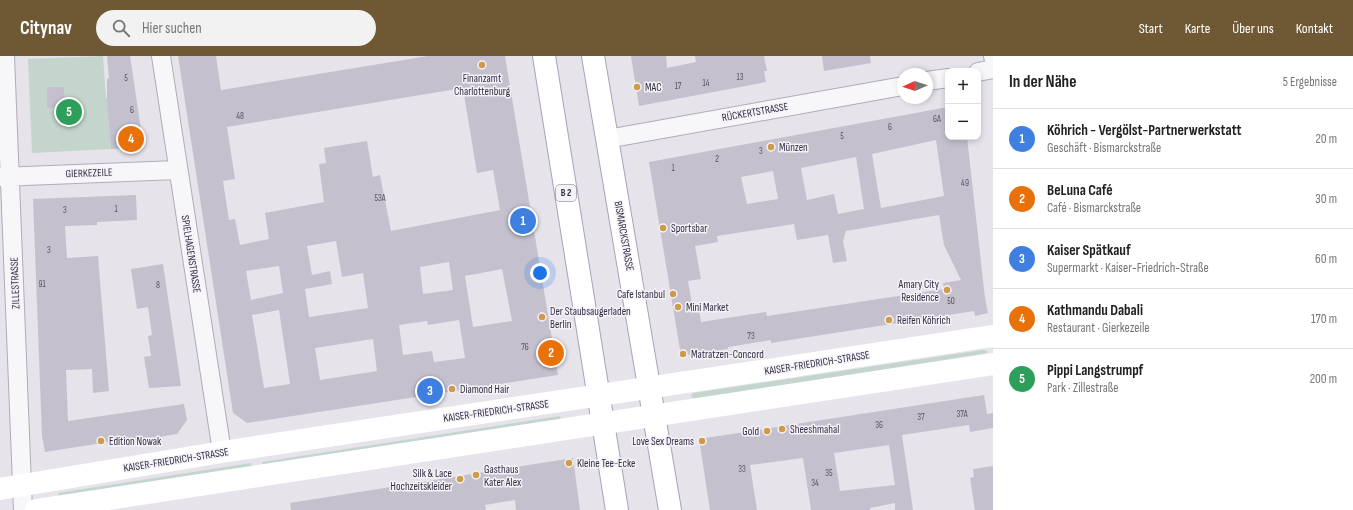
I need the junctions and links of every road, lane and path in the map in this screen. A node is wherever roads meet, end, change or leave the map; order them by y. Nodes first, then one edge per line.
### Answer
1 (6, 56) edge
2 (161, 56) edge
3 (544, 56) edge
4 (593, 56) edge
5 (993, 69) edge
6 (981, 71) edge
7 (945, 78) edge
8 (933, 80) edge
9 (897, 87) edge
10 (607, 139) junction
11 (177, 170) junction
12 (5, 176) edge
13 (993, 336) edge
14 (993, 364) edge
15 (650, 388) junction
16 (598, 396) junction
17 (654, 416) junction
18 (603, 424) junction
19 (222, 452) junction
20 (21, 486) junction
21 (0, 489) edge
22 (23, 510) edge
23 (36, 510) edge
24 (616, 510) edge
25 (670, 510) edge

1 - 12 street, ZILLESTRASSE
2 - 11 street, SPIELHAGENSTRASSE
3 - 16 main road, B 2
4 - 10 main road, BISMARCKSTRASSE
5 - 6 street
7 - 8 street
9 - 10 street, RÜCKERTSTRASSE
10 - 15 main road, BISMARCKSTRASSE
11 - 12 street, GIERKEZEILE
11 - 19 street, SPIELHAGENSTRASSE
12 - 20 street, ZILLESTRASSE
13 - 15 main road, KAISER-FRIEDRICH-STRASSE
14 - 17 main road
15 - 16 main road, KAISER-FRIEDRICH-STRASSE
15 - 17 main road, BISMARCKSTRASSE
16 - 18 main road, B 2
16 - 19 main road, KAISER-FRIEDRICH-STRASSE
17 - 18 main road
17 - 25 main road, BISMARCKSTRASSE
18 - 23 main road
18 - 24 main road, B 2
19 - 20 main road, KAISER-FRIEDRICH-STRASSE
20 - 21 main road, KAISER-FRIEDRICH-STRASSE
20 - 22 street, ZILLESTRASSE

